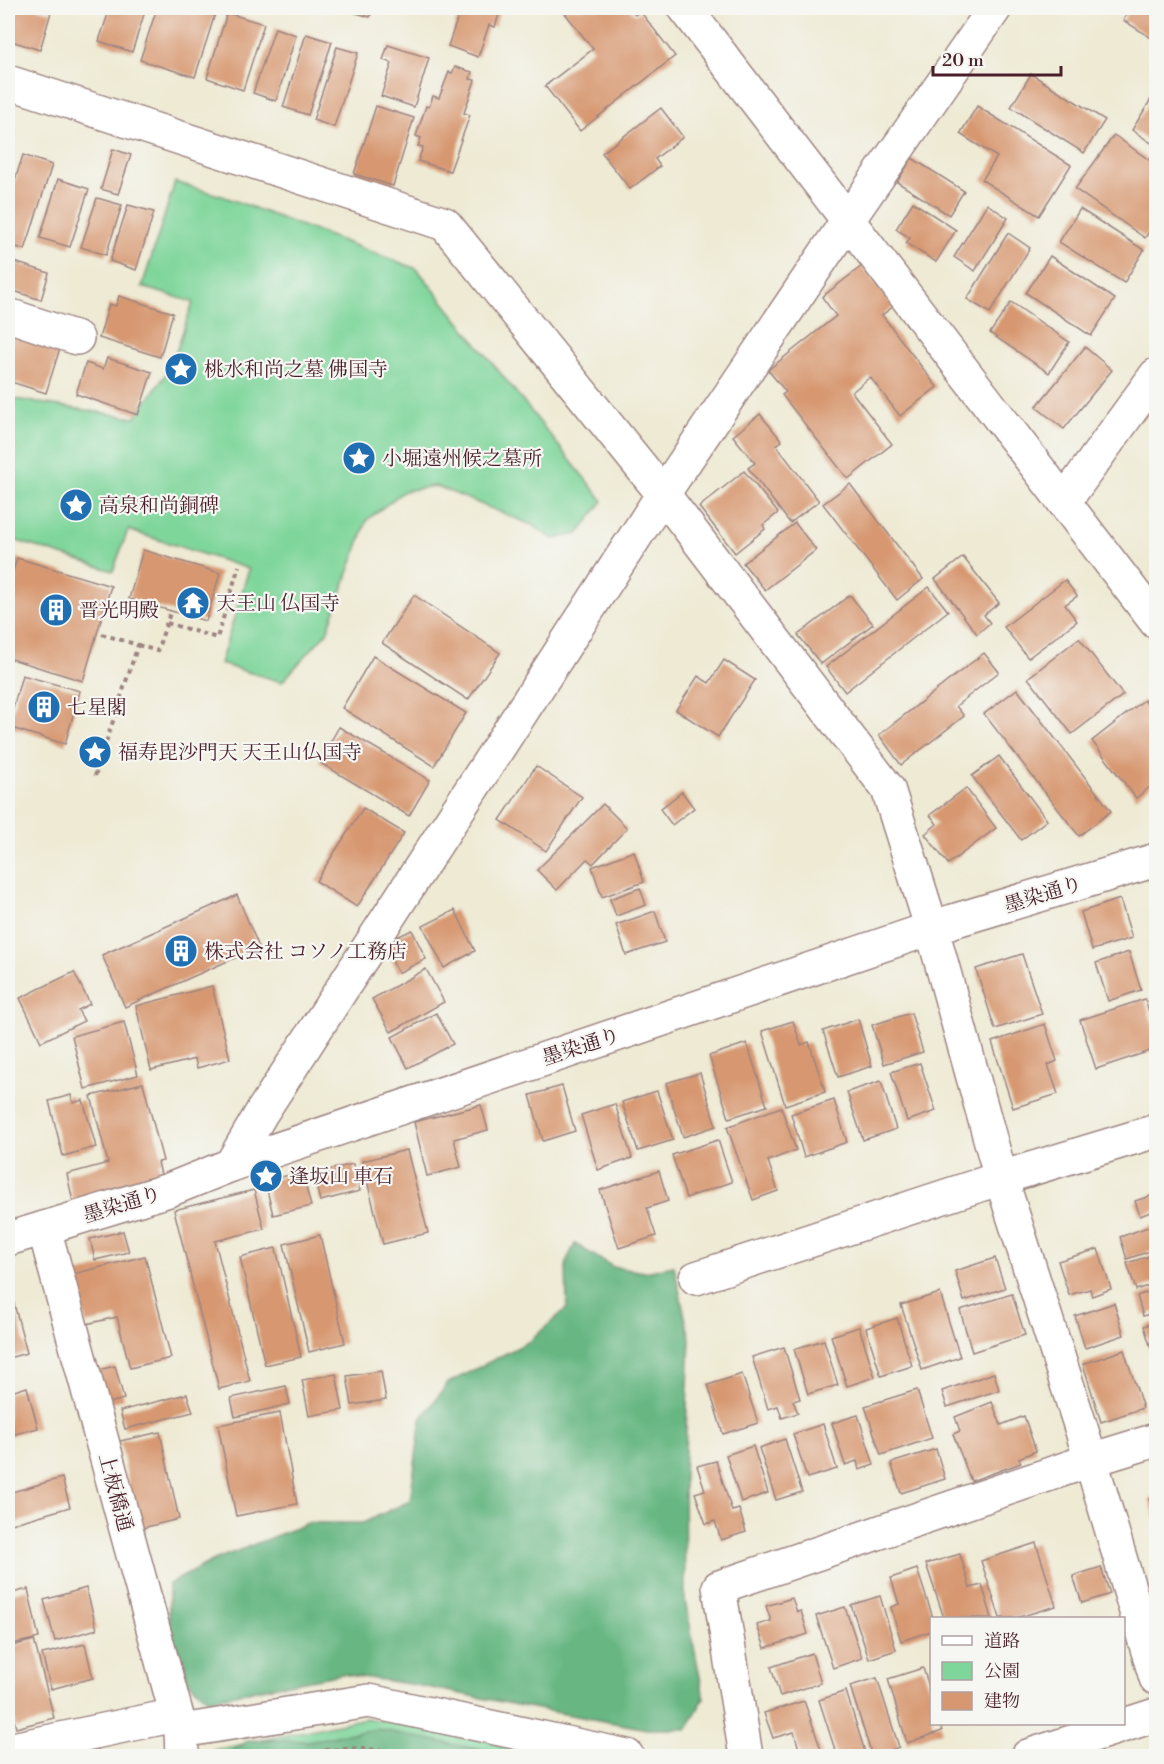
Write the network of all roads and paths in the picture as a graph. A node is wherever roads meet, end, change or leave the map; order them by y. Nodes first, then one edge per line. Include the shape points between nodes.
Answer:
1 (685, 8) edge
2 (995, 8) edge
3 (8, 82) edge
4 (848, 220) junction
5 (8, 315) edge
6 (77, 338) dead end
7 (1156, 375) edge
8 (663, 494) junction
9 (1065, 502) junction
10 (239, 566) dead end
11 (171, 610) dead end
12 (1156, 622) edge
13 (167, 623) junction
14 (98, 633) dead end
15 (138, 645) junction
16 (95, 776) dead end
17 (1156, 860) edge
18 (932, 928) junction
19 (1156, 1131) edge
20 (231, 1165) junction
21 (1001, 1178) junction
22 (44, 1228) junction
23 (8, 1239) edge
24 (696, 1278) dead end
25 (1156, 1440) edge
26 (1091, 1460) junction
27 (1156, 1678) edge
28 (1156, 1715) edge
29 (1125, 1725) edge
30 (1125, 1725) edge
31 (180, 1734) edge
32 (8, 1750) edge
33 (316, 1751) dead end
34 (432, 1756) edge
35 (627, 1756) edge
36 (746, 1756) edge
37 (1028, 1756) edge

1 - 4 street
2 - 4 street
3 - 8 street via 445,224
4 - 8 street
4 - 9 street
5 - 6 street
7 - 9 street
8 - 18 street via 888,789
8 - 20 street
9 - 12 street
10 - 13 path via 217,638
11 - 13 path
13 - 15 path via 158,651
14 - 15 path
15 - 16 path
17 - 18 street, 墨染通り
18 - 20 street, 墨染通り
18 - 21 street
19 - 21 street
20 - 22 street, 墨染通り via 169,1190
21 - 24 street
21 - 26 street
22 - 23 street, 墨染通り
22 - 31 street, 上板橋通
25 - 26 street
26 - 27 street
26 - 36 street via 720,1587
28 - 30 street
29 - 37 street
31 - 32 street
31 - 35 street via 369,1701
33 - 34 path via 360,1748

